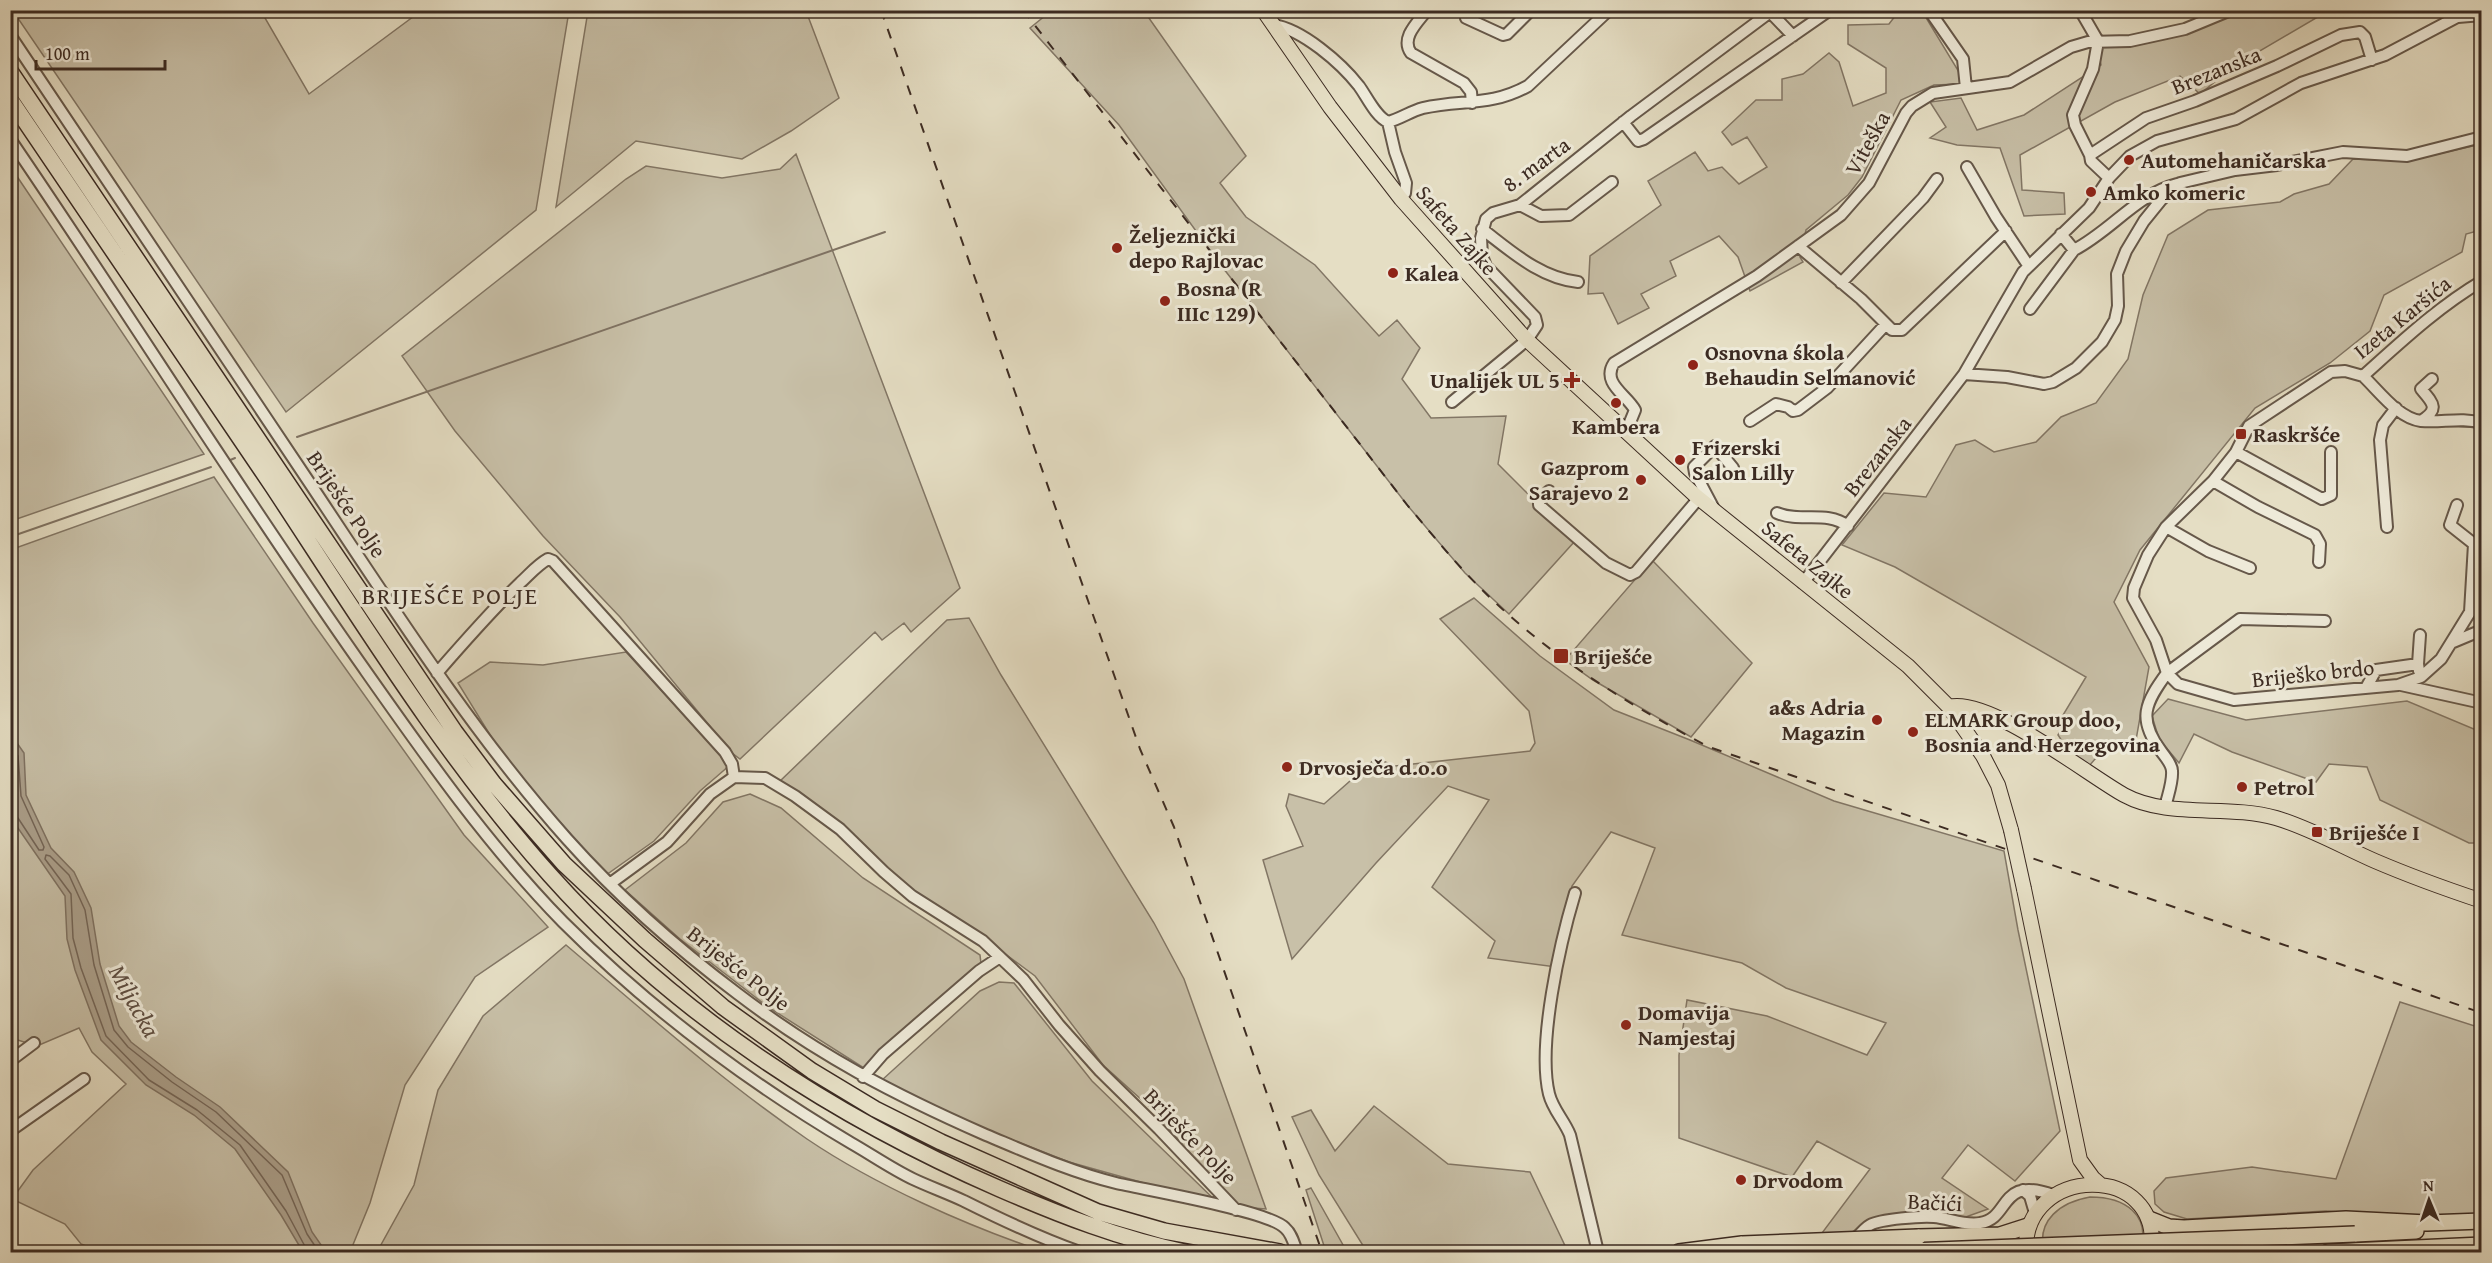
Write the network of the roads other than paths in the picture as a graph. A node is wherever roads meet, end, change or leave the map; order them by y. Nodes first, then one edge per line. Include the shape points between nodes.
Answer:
1 (1263, 10) edge
2 (1427, 10) edge
3 (1531, 10) edge
4 (1609, 10) edge
5 (1830, 10) edge
6 (1929, 10) edge
7 (2080, 10) edge
8 (2231, 10) edge
9 (1771, 11) edge
10 (2218, 13) edge
11 (2461, 14) edge
12 (2481, 15) edge
13 (1466, 18) dead end
14 (1273, 25) junction
15 (10, 34) edge
16 (1793, 36) junction
17 (2098, 41) junction
18 (2372, 60) junction
19 (10, 71) edge
20 (1966, 88) junction
21 (10, 99) edge
22 (1472, 103) junction
23 (1388, 122) junction
24 (1623, 122) junction
25 (2481, 137) edge
26 (10, 140) edge
27 (2090, 155) junction
28 (1967, 167) dead end
29 (2109, 178) junction
30 (1938, 179) dead end
31 (1612, 182) dead end
32 (2180, 183) junction
33 (1401, 199) junction
34 (1520, 205) junction
35 (1482, 229) junction
36 (2006, 231) junction
37 (2061, 234) junction
38 (1798, 246) junction
39 (2074, 250) junction
40 (2028, 265) junction
41 (1578, 282) dead end
42 (2481, 282) edge
43 (1841, 283) junction
44 (2030, 309) dead end
45 (1886, 324) junction
46 (1527, 340) junction
47 (1964, 374) junction
48 (2363, 376) junction
49 (2432, 379) dead end
50 (1452, 402) dead end
51 (2396, 408) junction
52 (1750, 421) dead end
53 (2421, 421) junction
54 (2481, 423) edge
55 (1626, 432) junction
56 (2236, 452) junction
57 (2331, 452) dead end
58 (1733, 468) dead end
59 (2213, 481) junction
60 (1549, 491) dead end
61 (1699, 498) junction
62 (2457, 505) dead end
63 (1714, 510) junction
64 (1777, 513) dead end
65 (1848, 526) junction
66 (2166, 526) junction
67 (2387, 527) dead end
68 (2478, 550) edge
69 (2319, 562) dead end
70 (2250, 568) dead end
71 (1803, 583) junction
72 (2325, 621) dead end
73 (2481, 630) edge
74 (2420, 635) dead end
75 (2451, 643) junction
76 (2418, 664) junction
77 (437, 673) junction
78 (2167, 674) junction
79 (2421, 677) junction
80 (2398, 684) junction
81 (2366, 688) junction
82 (2481, 703) edge
83 (1949, 707) junction
84 (734, 777) junction
85 (2165, 808) junction
86 (611, 884) junction
87 (1575, 893) dead end
88 (2481, 901) edge
89 (1000, 957) junction
90 (34, 1042) dead end
91 (10, 1061) edge
92 (863, 1077) junction
93 (84, 1079) dead end
94 (10, 1131) edge
95 (2080, 1160) junction
96 (2101, 1185) junction
97 (2068, 1189) junction
98 (2023, 1190) junction
99 (2053, 1195) junction
100 (1236, 1210) junction
101 (2149, 1219) junction
102 (2032, 1220) junction
103 (2481, 1221) edge
104 (2481, 1228) edge
105 (2481, 1245) edge
106 (2356, 1251) edge
107 (2481, 1251) edge
108 (1080, 1252) edge
109 (1185, 1252) edge
110 (1277, 1252) edge
111 (1297, 1252) edge
112 (1598, 1252) edge
113 (1680, 1252) edge
114 (1846, 1252) edge
115 (1884, 1252) edge
116 (2026, 1252) edge
117 (2151, 1252) edge
118 (2328, 1252) edge
119 (2455, 1252) edge

1 - 14 main road, Safeta Zajke
2 - 22 street via 1408,38 1408,49 1464,83 1471,92
3 - 13 street via 1503,35
4 - 22 street via 1528,86 1497,100
5 - 16 street
6 - 20 street via 1963,59
7 - 17 street
8 - 10 street, Viteška
9 - 16 street
9 - 24 street, 8. marta
10 - 17 street, Viteška via 2185,29 2130,41
11 - 12 street
11 - 18 street, Brezanska
14 - 23 street via 1296,31 1326,55 1358,84
14 - 33 main road, Safeta Zajke
15 - 77 street, Briješće Polje
16 - 24 street via 1641,141
17 - 20 street, Viteška via 2071,47 2010,82
17 - 27 street via 2092,69 2073,115
18 - 27 street, Brezanska via 2366,37 2360,32 2341,35 2195,101 2145,118
18 - 29 street, Brezanska via 2301,82 2236,119 2157,141 2130,156
19 - 110 highway via 455,732 525,820 600,898 723,1007 812,1071 875,1109 1098,1212 1164,1231
20 - 38 street, Viteška via 1933,93 1912,106 1869,183 1841,215
21 - 109 highway via 402,681 493,807 586,913 692,1008 795,1080 890,1137 1081,1223
22 - 23 street via 1422,108
23 - 33 street via 1406,183
24 - 34 street, 8. marta
25 - 32 street via 2407,156 2343,152
26 - 108 street via 81,242 220,459 397,716 481,831 565,924 687,1031 796,1109 911,1178 1040,1238
27 - 29 street
28 - 36 street
29 - 37 street, Brezanska via 2088,208
30 - 43 street
31 - 34 street via 1569,215 1541,216
32 - 39 street via 2151,194 2093,240
32 - 47 street via 2144,221 2126,251 2118,274 2115,320 2102,342 2076,368 2044,384
33 - 46 main road, Safeta Zajke
34 - 35 street, 8. marta via 1493,213
35 - 41 street via 1549,275
35 - 46 street via 1486,266 1536,319 1536,328
36 - 40 street
36 - 45 street via 1902,330 1892,330
37 - 39 street
37 - 40 street, Brezanska
38 - 43 street
38 - 55 street, Viteška via 1757,276 1614,363 1610,373 1613,385 1635,410
39 - 44 street
40 - 47 street, Brezanska
42 - 48 street, Izeta Karšića via 2422,324
43 - 45 street
45 - 52 street via 1827,388 1798,410 1776,404
46 - 50 street
46 - 55 main road, Safeta Zajke
47 - 65 street, Brezanska
48 - 51 street
48 - 56 street, Izeta Karšića via 2331,372 2249,426
49 - 53 street via 2421,389 2433,403 2433,409
51 - 53 street
51 - 67 street via 2383,425 2380,440
53 - 54 street
55 - 61 main road, Safeta Zajke
56 - 57 street via 2322,499 2331,495
56 - 59 street, Izeta Karšića
58 - 63 street via 1715,446 1694,467
59 - 66 street, Izeta Karšića
59 - 69 street via 2315,535 2320,544
60 - 61 street via 1539,504 1606,563 1630,575
61 - 63 main road, Safeta Zajke
62 - 68 street, Briješko brdo via 2450,525
63 - 71 main road, Safeta Zajke
64 - 65 street via 1798,519 1832,517
65 - 71 street, Brezanska
66 - 70 street via 2208,551
66 - 78 street, Izeta Karšića via 2148,555 2133,594 2156,640
68 - 75 street, Briješko brdo via 2470,612
71 - 83 main road, Safeta Zajke via 1908,666
72 - 78 street via 2240,619
73 - 75 street, Briješko brdo
74 - 76 street
75 - 79 street, Briješko brdo via 2441,659
76 - 79 street
76 - 81 street via 2376,670
77 - 84 street via 515,587 548,559 725,752
77 - 86 street, Briješće Polje via 530,796
78 - 81 street, Briješko brdo via 2178,684 2234,700
78 - 85 street via 2152,694 2146,713 2146,726 2172,772
79 - 80 street, Briješko brdo
80 - 81 street, Briješko brdo
80 - 82 street
83 - 85 main road via 1960,704 1981,711 2046,745 2125,796
83 - 95 main road, Safeta Zajke, bridge via 1993,776 2011,830
84 - 86 street via 711,794 667,842
84 - 89 street, Briješće Polje via 765,778 795,796 840,829 912,896 982,940
85 - 88 main road via 2245,811 2277,818
86 - 92 street, Briješće Polje via 695,962 798,1038
87 - 112 street via 1550,1012 1549,1091 1570,1135
89 - 92 street via 883,1054
89 - 100 street, Briješće Polje via 1100,1071
90 - 91 street
92 - 100 street, Briješće Polje via 925,1109 1052,1163 1115,1183
93 - 94 street
95 - 96 main road
95 - 97 main road
96 - 97 main road
96 - 101 main road via 2128,1194
97 - 99 main road
98 - 99 street
98 - 102 street via 2030,1196
98 - 114 street, Bačići via 2009,1197 1990,1220 1979,1223 1933,1217 1900,1218 1870,1225
99 - 102 main road
100 - 111 street via 1284,1227
101 - 103 highway via 2184,1228 2346,1219
101 - 117 main road
102 - 113 highway, bridge via 2000,1235 1742,1244
102 - 116 main road
104 - 115 highway, bridge
105 - 106 highway
106 - 118 highway
107 - 119 highway

